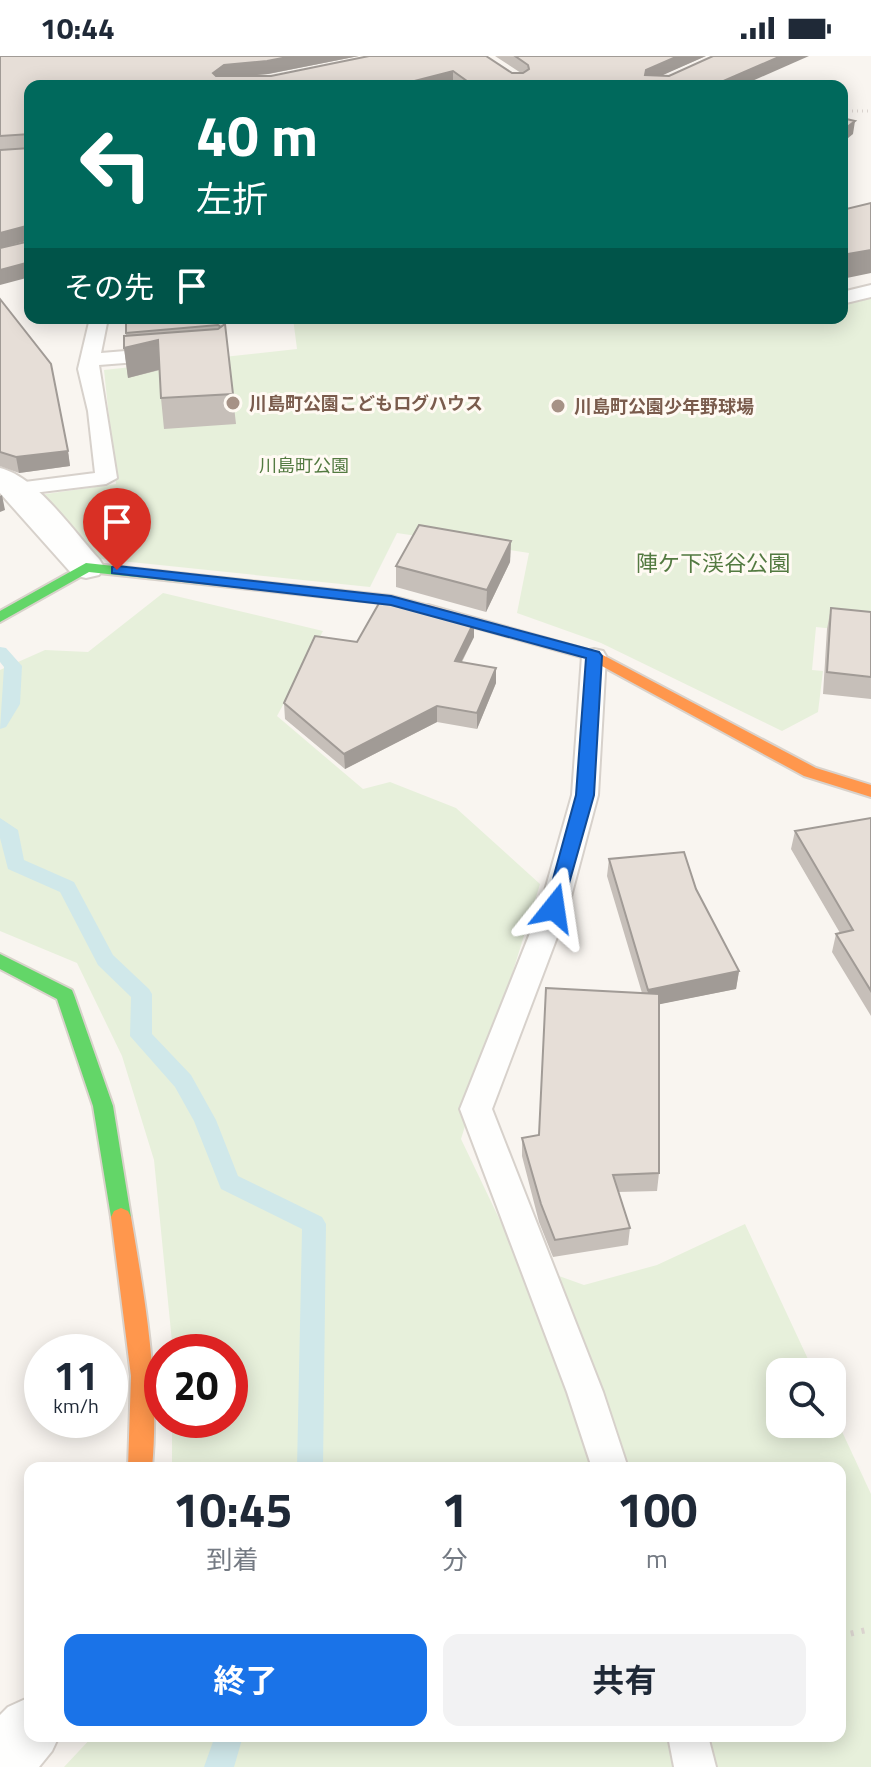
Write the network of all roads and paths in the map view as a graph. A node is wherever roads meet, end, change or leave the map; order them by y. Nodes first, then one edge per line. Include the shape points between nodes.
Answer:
1 (848, 111) edge
2 (871, 111) edge
3 (871, 291) edge
4 (848, 297) edge
5 (98, 324) edge
6 (177, 353) edge
7 (90, 360) junction
8 (8, 484) edge
9 (86, 567) junction
10 (0, 617) edge
11 (594, 656) junction
12 (871, 791) edge
13 (0, 961) edge
14 (141, 1462) edge
15 (608, 1462) edge
16 (871, 1629) edge
17 (846, 1635) edge
18 (24, 1736) edge
19 (689, 1742) edge
20 (0, 1762) edge
21 (695, 1767) edge

1 - 2 path
3 - 4 lane
5 - 7 lane
6 - 7 lane
7 - 8 lane via 106,478
8 - 9 street
9 - 10 street
9 - 11 street via 391,600
11 - 12 street via 810,772
11 - 15 lane via 585,795 554,908 476,1109
13 - 14 street via 65,995 103,1106 131,1280 145,1433
16 - 17 path
18 - 20 street
19 - 21 lane

